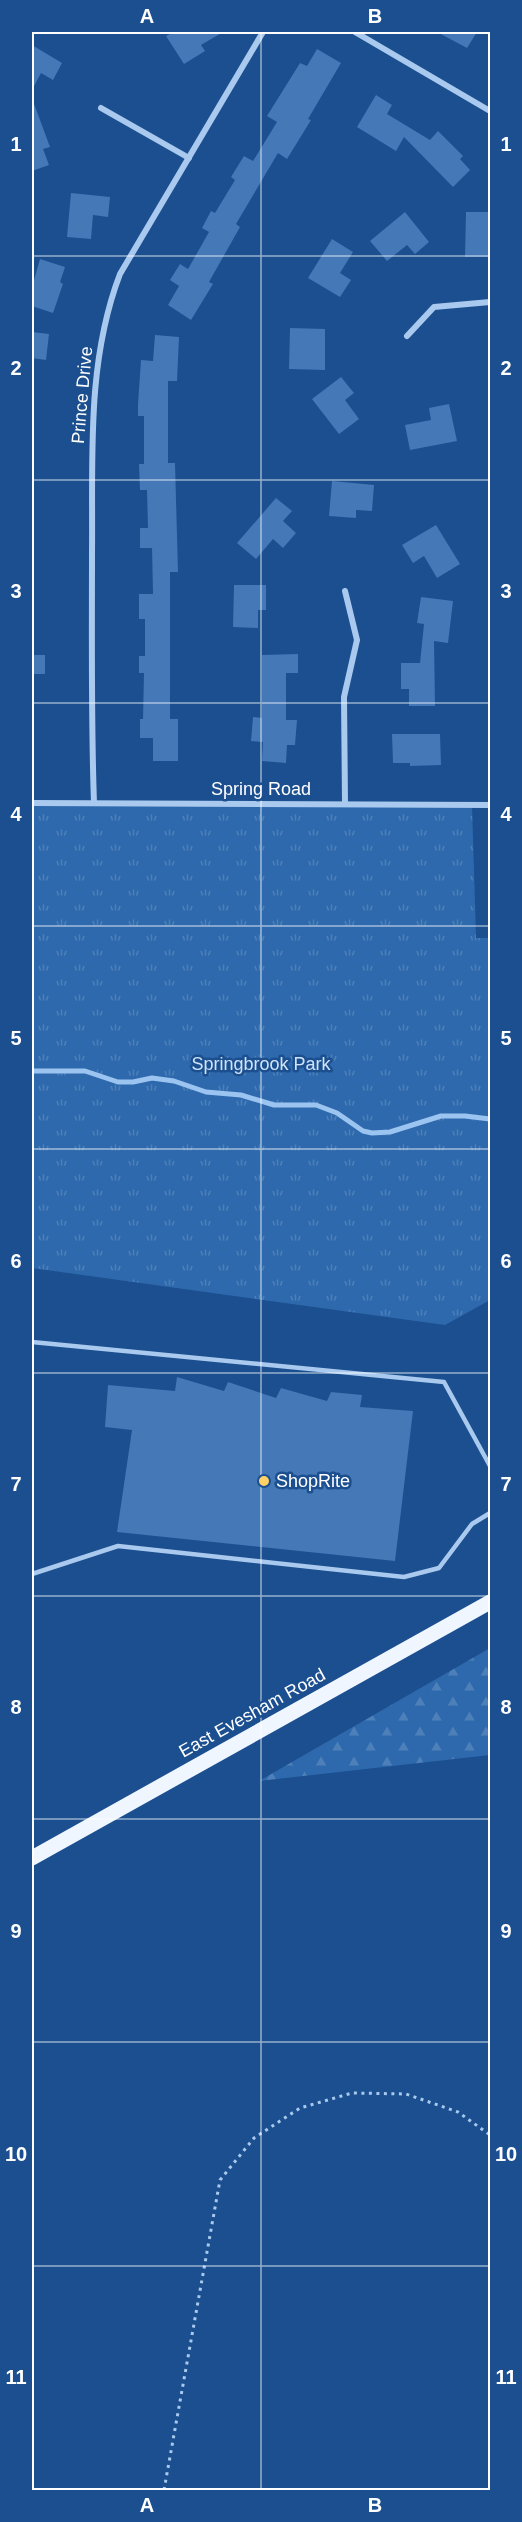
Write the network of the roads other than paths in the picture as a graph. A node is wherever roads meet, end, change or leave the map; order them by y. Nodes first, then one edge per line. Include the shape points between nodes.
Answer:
1 (263, 32) edge
2 (356, 32) edge
3 (101, 108) dead end
4 (490, 111) edge
5 (189, 159) junction
6 (490, 303) edge
7 (407, 336) dead end
8 (345, 591) dead end
9 (32, 803) edge
10 (94, 803) junction
11 (345, 804) junction
12 (490, 805) edge
13 (32, 1342) edge
14 (490, 1466) edge
15 (490, 1513) edge
16 (32, 1574) edge
17 (490, 1602) edge
18 (32, 1858) edge

1 - 5 street, Prince Drive
2 - 4 street
3 - 5 street
5 - 10 street, Prince Drive via 120,274 108,304 97,363 93,418
6 - 7 street via 434,307
8 - 11 street via 357,640 344,697
9 - 10 street, Spring Road
10 - 11 street, Spring Road
11 - 12 street, Spring Road
13 - 14 lane via 444,1382
15 - 16 lane via 472,1524 439,1568 404,1577 118,1546
17 - 18 main road, East Evesham Road

